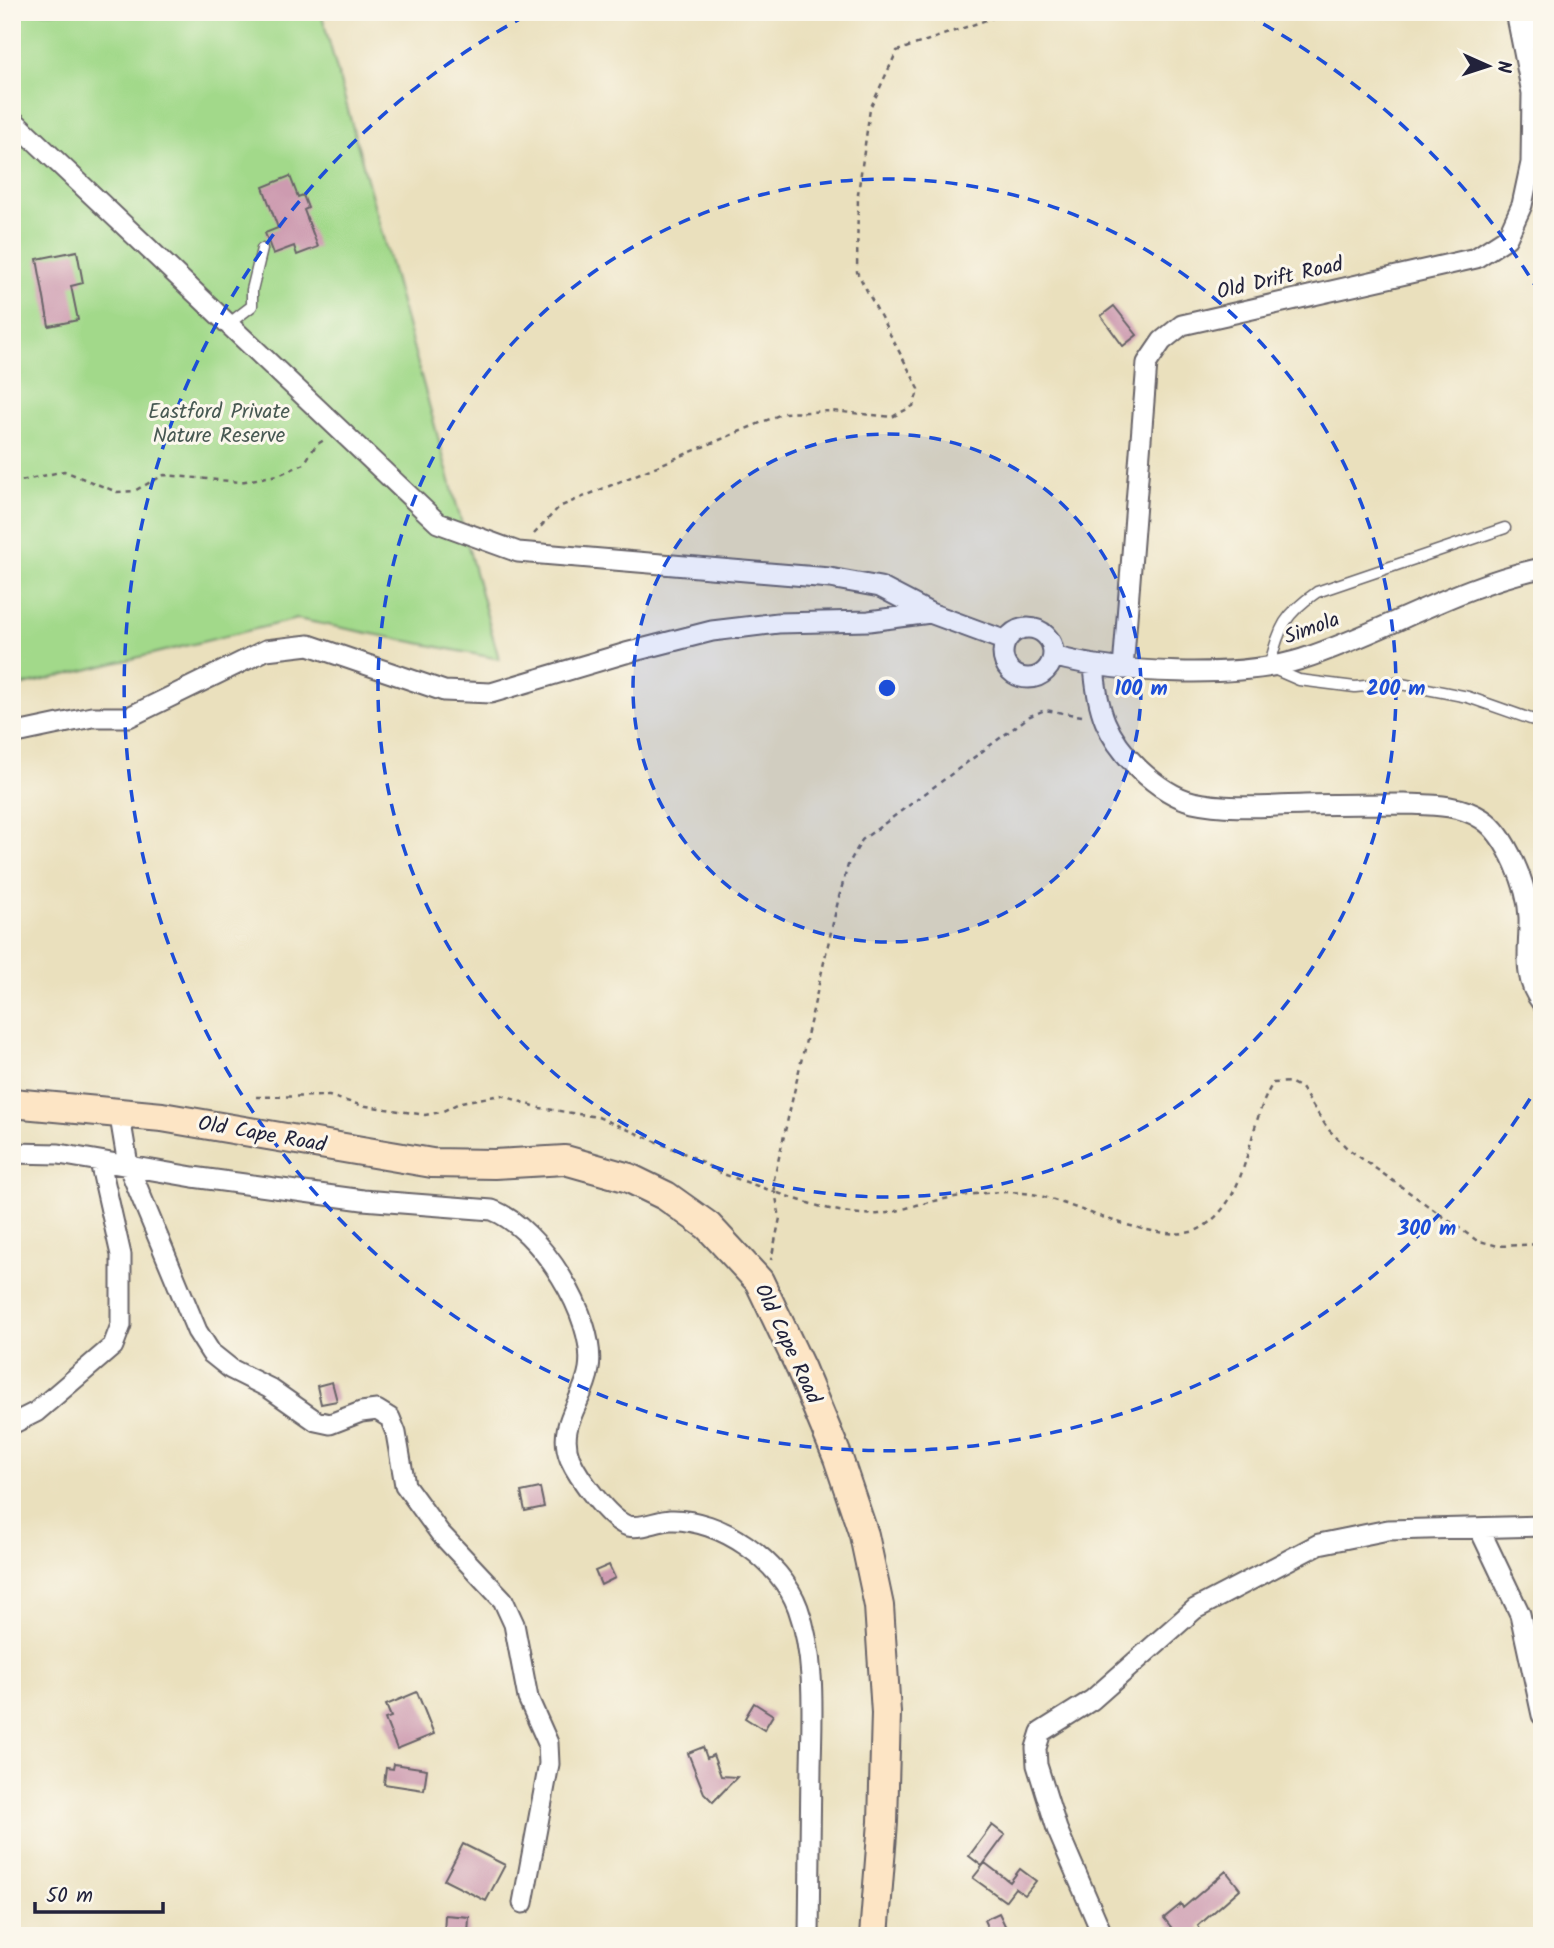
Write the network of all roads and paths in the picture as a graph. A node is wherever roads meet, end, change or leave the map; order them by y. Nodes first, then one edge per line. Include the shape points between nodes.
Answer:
1 (1030, 12) edge
2 (1517, 12) edge
3 (1542, 44) edge
4 (12, 119) edge
5 (262, 249) dead end
6 (227, 326) junction
7 (340, 432) junction
8 (12, 479) edge
9 (1506, 528) dead end
10 (518, 552) junction
11 (1542, 568) edge
12 (930, 612) junction
13 (1006, 641) junction
14 (1053, 656) junction
15 (1090, 665) junction
16 (1269, 667) junction
17 (1123, 668) junction
18 (1102, 720) junction
19 (1542, 723) edge
20 (12, 734) edge
21 (1542, 1003) edge
22 (256, 1097) dead end
23 (12, 1103) edge
24 (119, 1111) junction
25 (12, 1153) edge
26 (100, 1163) junction
27 (128, 1165) junction
28 (775, 1192) junction
29 (1542, 1244) edge
30 (759, 1281) junction
31 (12, 1424) edge
32 (1542, 1526) edge
33 (1479, 1528) junction
34 (1542, 1715) edge
35 (523, 1903) dead end
36 (809, 1936) edge
37 (874, 1936) edge
38 (1103, 1936) edge

1 - 10 path via 995,17 897,51 870,109 858,194 857,272 919,389 914,406 892,417 832,411 784,413 559,507
2 - 3 street
2 - 17 street, Old Drift Road via 1532,93 1531,163 1522,205 1507,238 1476,258 1182,325 1162,341 1147,363
4 - 6 street via 139,236
5 - 6 lane via 251,290 252,306
6 - 7 street
7 - 8 path via 316,445 304,464 278,475 240,482 164,475 134,491 117,492 64,471
7 - 10 street via 438,523
9 - 16 lane via 1317,592 1292,609 1279,632
10 - 12 street via 830,578 880,587
11 - 16 street, Simola via 1489,582 1302,659
12 - 13 street
12 - 20 street via 869,621 778,623 712,631 491,693 444,691 309,645 266,650 129,717 92,717
13 - 14 street via 1021,629 1040,631
13 - 14 street via 1004,660 1015,675 1043,673
14 - 15 street, Simola
15 - 17 street, Simola
15 - 18 street
16 - 17 street, Simola via 1236,671
16 - 19 lane via 1299,680 1355,687 1396,683 1468,697
18 - 21 street via 1125,755 1157,786 1190,802 1228,807 1412,804 1462,808 1485,820 1506,848 1523,883 1529,915 1528,979
18 - 28 path via 1045,710 1030,716 862,840 848,865 839,897 774,1179
22 - 28 path via 329,1096 425,1115 501,1095 540,1108 598,1117 720,1173
23 - 24 street, Old Cape Road
24 - 27 street
24 - 30 street, Old Cape Road via 401,1159 494,1164 565,1160 593,1166 666,1196 708,1226
25 - 26 street via 59,1154
26 - 27 street
26 - 31 street via 121,1255 121,1325 113,1346 36,1412
27 - 35 street via 197,1331 211,1353 316,1421 330,1424 377,1410 390,1418 405,1485 440,1532 503,1600 514,1624 528,1698 548,1743
27 - 36 street via 363,1200 492,1210 524,1230 567,1286 583,1320 589,1369 569,1416 566,1445 571,1461 603,1507 630,1526 670,1520 722,1531 764,1560 783,1580 798,1608 812,1690
28 - 29 path via 876,1215 970,1195 1037,1195 1139,1228 1177,1233 1198,1230 1217,1216 1232,1194 1268,1091 1273,1083 1290,1082 1301,1087 1328,1129 1347,1148 1476,1240 1498,1246
28 - 30 path via 780,1218 774,1255
30 - 37 street, Old Cape Road via 838,1458 864,1535 879,1606 886,1713
32 - 33 street
33 - 34 street via 1520,1614
33 - 38 street via 1388,1530 1319,1544 1195,1609 1092,1700 1041,1732 1037,1765 1057,1829

